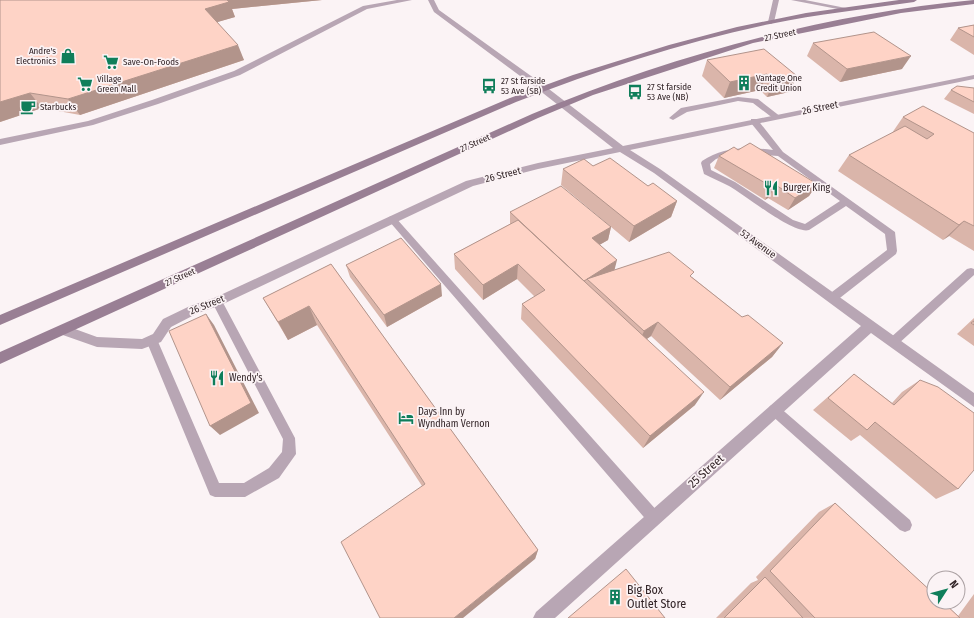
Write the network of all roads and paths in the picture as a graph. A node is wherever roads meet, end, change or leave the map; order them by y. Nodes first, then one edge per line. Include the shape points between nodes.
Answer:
1 (409, 0) edge
2 (431, 0) edge
3 (776, 0) edge
4 (794, 0) edge
5 (914, 0) edge
6 (974, 2) edge
7 (848, 9) junction
8 (771, 22) junction
9 (974, 77) edge
10 (964, 79) junction
11 (974, 84) edge
12 (542, 88) junction
13 (562, 104) junction
14 (777, 117) junction
15 (673, 118) dead end
16 (754, 121) junction
17 (0, 142) edge
18 (621, 149) junction
19 (780, 154) junction
20 (845, 202) junction
21 (392, 219) junction
22 (971, 272) dead end
23 (832, 298) junction
24 (217, 302) junction
25 (0, 320) edge
26 (870, 326) junction
27 (64, 330) junction
28 (152, 340) junction
29 (893, 342) junction
30 (0, 358) edge
31 (974, 401) edge
32 (774, 410) junction
33 (654, 518) junction
34 (905, 525) dead end
35 (542, 618) edge

1 - 17 lane via 365,7 237,73 160,100 90,123
2 - 12 lane via 436,11
3 - 8 lane
4 - 7 lane
5 - 7 main road, 27 Street
6 - 13 main road, 27 Street via 901,11 751,41
7 - 8 main road, 27 Street
8 - 12 main road, 27 Street via 607,65
9 - 10 street, 26 Street
10 - 11 street
10 - 14 street, 26 Street
12 - 13 street, 53 Avenue
12 - 25 main road, 27 Street
13 - 18 street, 53 Avenue
13 - 27 main road, 27 Street
14 - 15 lane via 755,102 738,98 684,110
14 - 16 street, 26 Street
16 - 18 street, 26 Street
16 - 19 lane
18 - 21 street, 26 Street via 470,183
18 - 23 street, 53 Avenue via 657,171
19 - 20 lane
19 - 20 lane via 738,150 715,155 705,163 707,172 732,184 790,222 806,228
20 - 23 lane via 890,232 892,252
21 - 24 street, 26 Street
21 - 33 lane
22 - 29 lane
23 - 26 street, 53 Avenue
24 - 28 street, 26 Street via 167,323
24 - 28 lane via 289,438 289,454 274,473 245,490 215,490
26 - 29 street, 53 Avenue
26 - 32 street, 25 Street
27 - 28 street via 97,342 142,344
27 - 30 main road, 27 Street
29 - 31 street, 53 Avenue
32 - 33 street, 25 Street
32 - 34 lane
33 - 35 street, 25 Street

